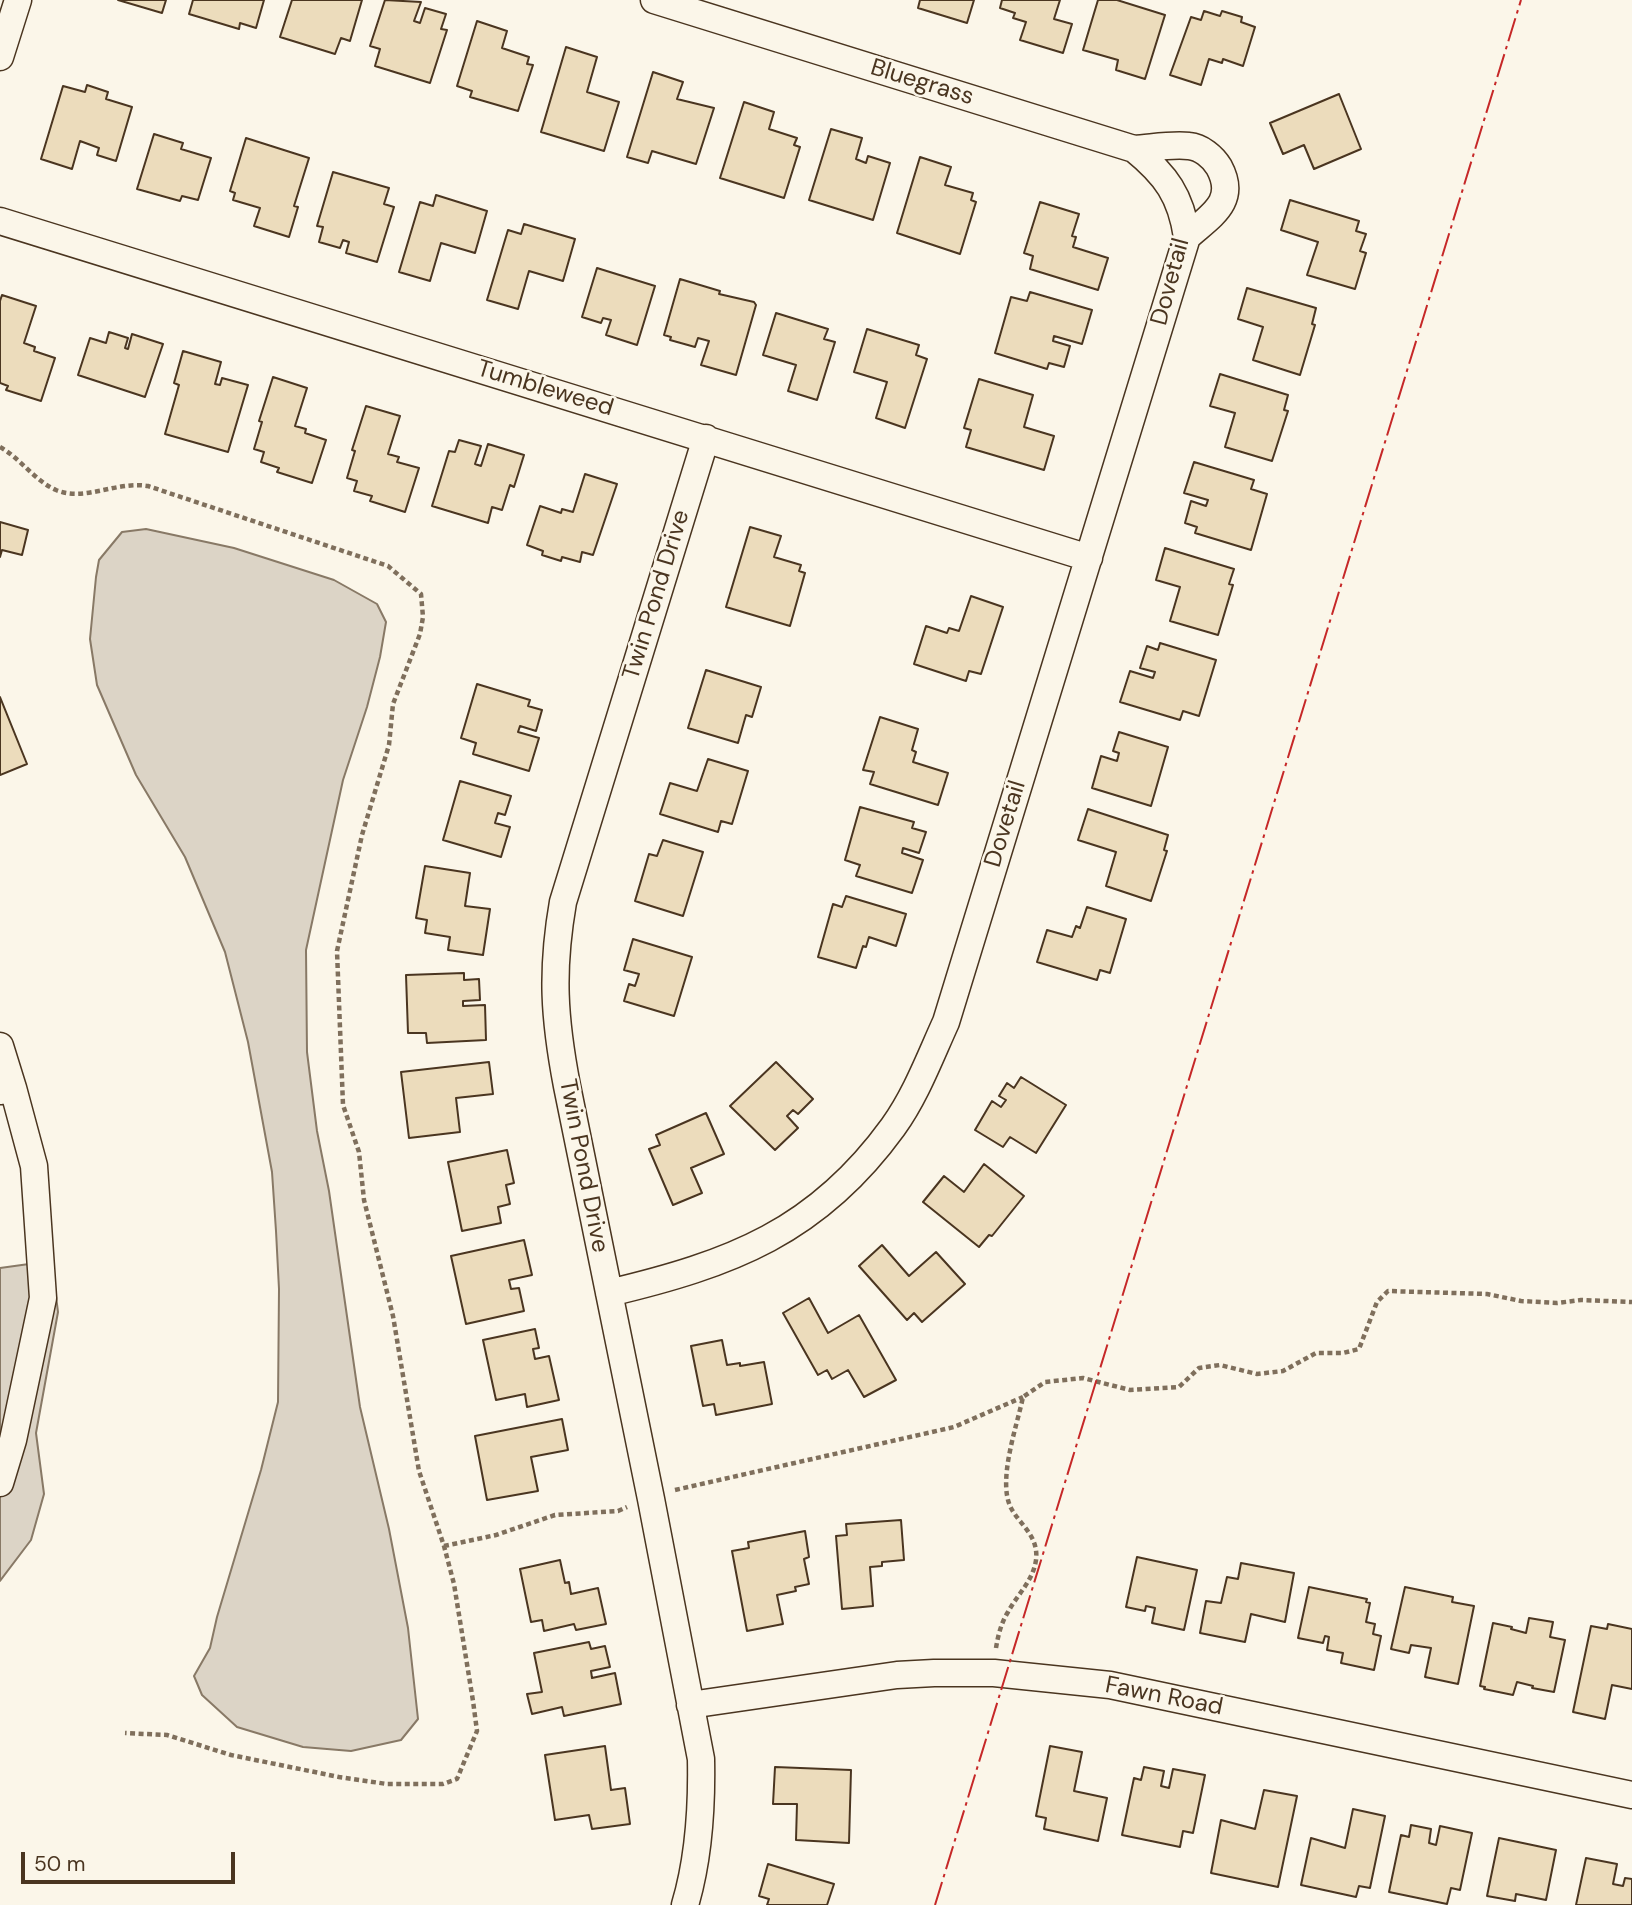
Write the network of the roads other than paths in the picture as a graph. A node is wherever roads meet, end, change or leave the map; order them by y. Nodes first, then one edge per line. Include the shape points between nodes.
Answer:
1 (18, 0) edge
2 (654, 0) edge
3 (0, 57) edge
4 (1134, 149) junction
5 (1174, 191) joint
6 (0, 221) edge
7 (1187, 237) junction
8 (706, 438) junction
9 (1089, 558) junction
10 (0, 1046) edge
11 (6, 1089) edge
12 (609, 1293) junction
13 (0, 1483) edge
14 (690, 1705) junction
15 (1632, 1795) edge
16 (685, 1905) edge

1 - 3 street
2 - 4 street, Bluegrass
4 - 5 street, Bluegrass
4 - 7 street via 1189,145 1216,162 1226,180 1225,197
5 - 7 street, Dovetail
6 - 8 street, Tumbleweed
7 - 9 street, Dovetail
8 - 9 street, Tumbleweed
8 - 12 street, Twin Pond Drive via 573,864 557,934 557,1033
9 - 12 street, Dovetail via 946,1021 894,1125 853,1178 788,1229 716,1264
10 - 11 street
11 - 13 street via 34,1166 43,1298
12 - 14 street, Twin Pond Drive
14 - 15 street, Fawn Road via 897,1675 994,1673 1110,1685
14 - 16 street, Twin Pond Drive via 702,1790 697,1852

